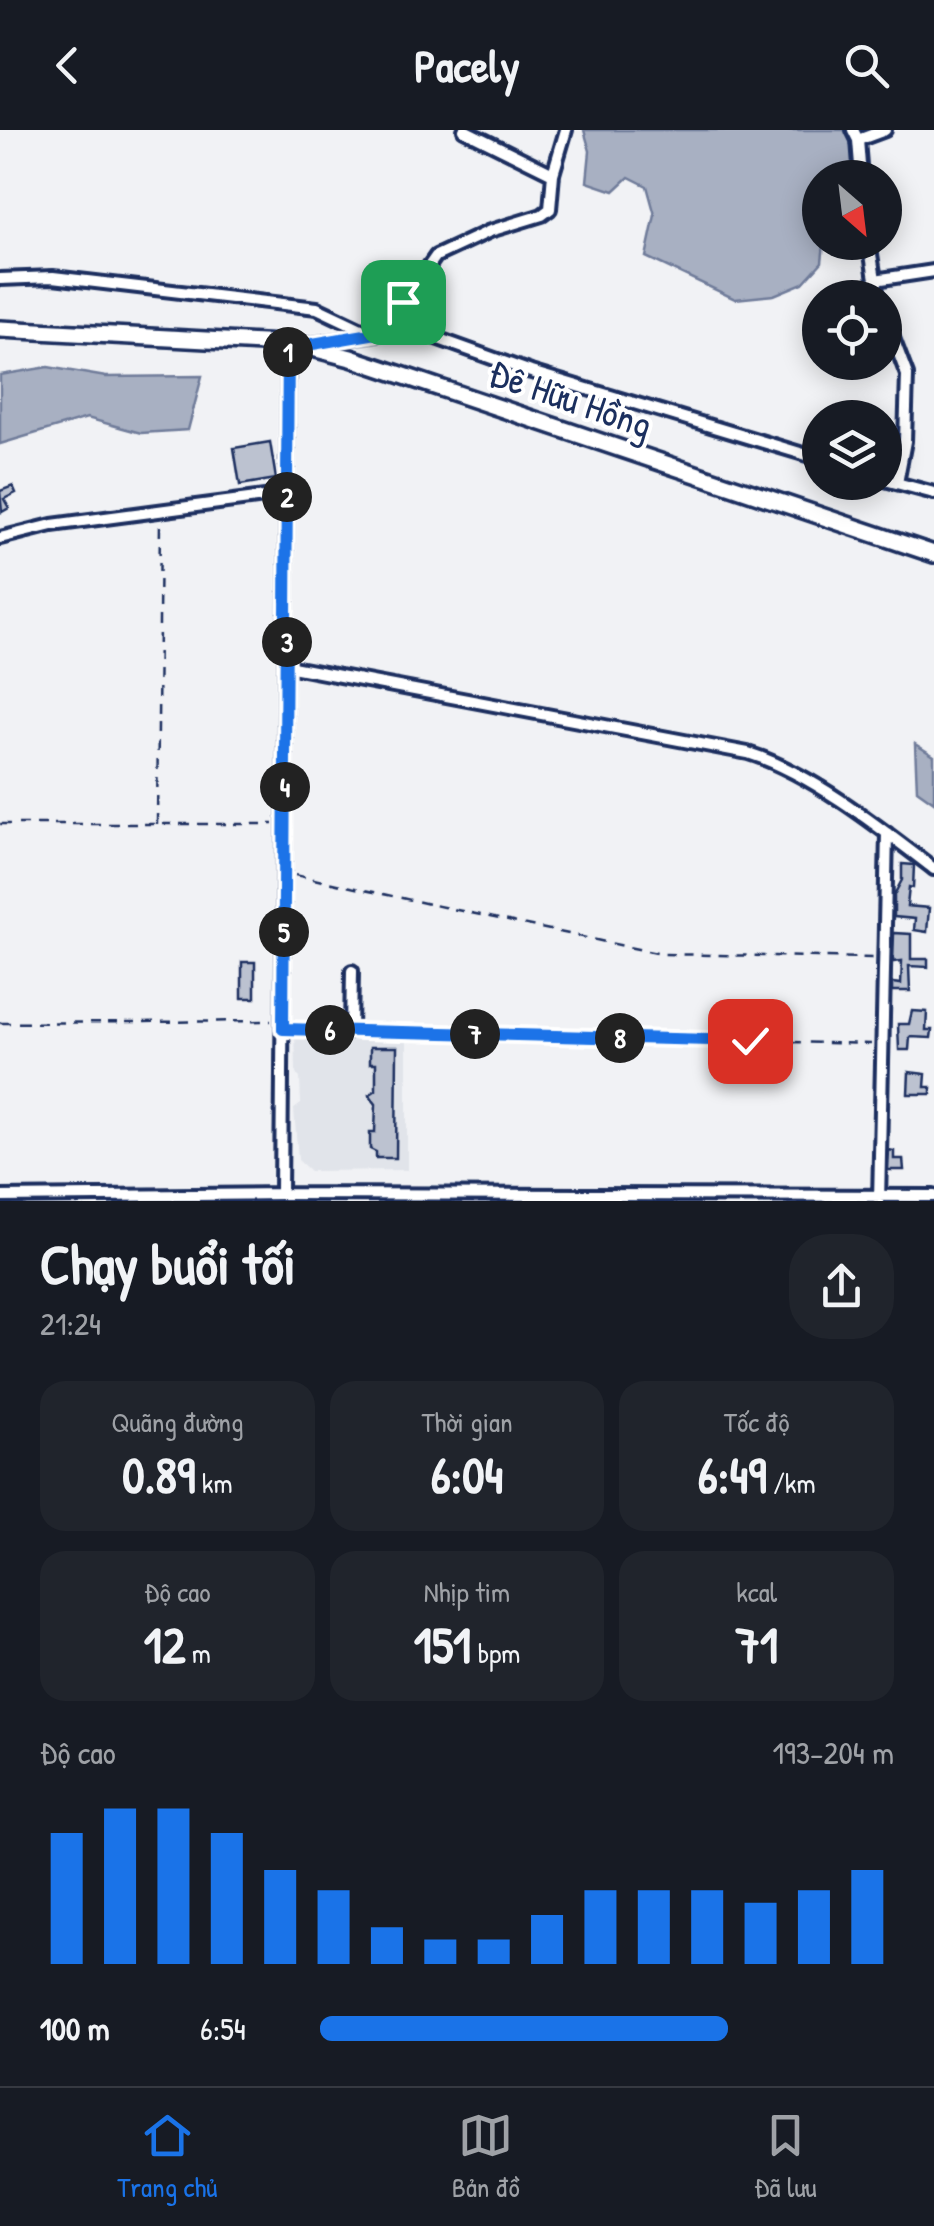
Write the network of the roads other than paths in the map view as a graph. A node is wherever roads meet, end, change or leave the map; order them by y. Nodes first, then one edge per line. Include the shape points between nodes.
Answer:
1 (464, 130) edge
2 (566, 130) edge
3 (884, 130) edge
4 (855, 135) edge
5 (858, 160) edge
6 (554, 174) junction
7 (872, 260) edge
8 (934, 271) edge
9 (0, 279) edge
10 (876, 280) joint
11 (0, 329) edge
12 (394, 330) junction
13 (373, 334) junction
14 (294, 345) junction
15 (902, 360) edge
16 (902, 450) edge
17 (802, 454) edge
18 (902, 484) edge
19 (934, 493) edge
20 (288, 494) junction
21 (0, 538) edge
22 (934, 554) edge
23 (287, 666) junction
24 (887, 833) junction
25 (934, 870) edge
26 (352, 971) dead end
27 (351, 1031) road end
28 (281, 1194) junction
29 (934, 1196) edge
30 (0, 1197) edge
31 (880, 1199) edge

1 - 6 street
2 - 6 street
3 - 4 street
4 - 5 street
6 - 12 street via 550,209 542,216 436,256 403,302
7 - 10 street
8 - 10 street
9 - 13 street via 52,278 317,308
11 - 14 main road, Đê Hữu Hồng
12 - 13 street
12 - 17 street via 425,334
13 - 14 street
14 - 20 street
14 - 22 main road, Đê Hữu Hồng via 351,358
15 - 16 street via 908,375
18 - 19 street
20 - 21 street
20 - 23 street
23 - 24 street via 748,753 777,762
23 - 28 street
24 - 25 street
24 - 31 street
26 - 27 street
28 - 30 street
28 - 31 street
29 - 31 street

